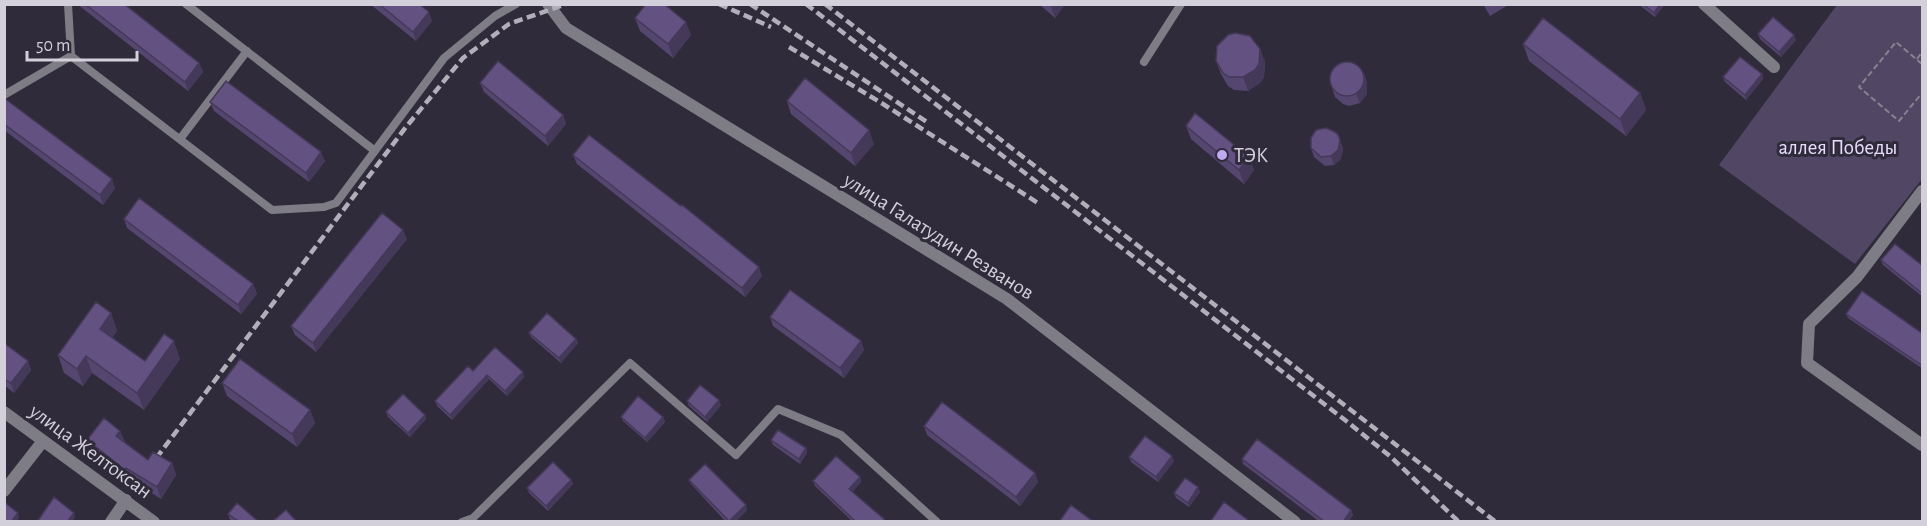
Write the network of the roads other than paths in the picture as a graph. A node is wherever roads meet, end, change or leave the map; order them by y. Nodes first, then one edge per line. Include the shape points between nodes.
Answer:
1 (68, 4) edge
2 (186, 4) edge
3 (516, 4) edge
4 (548, 4) edge
5 (1181, 4) edge
6 (1704, 4) edge
7 (247, 51) junction
8 (71, 56) junction
9 (1144, 62) dead end
10 (1774, 67) dead end
11 (4, 95) edge
12 (180, 138) junction
13 (375, 151) junction
14 (1923, 191) edge
15 (4, 412) edge
16 (43, 441) junction
17 (1923, 445) edge
18 (4, 491) edge
19 (126, 500) junction
20 (111, 522) edge
21 (154, 522) edge
22 (462, 522) edge
23 (937, 522) edge
24 (1295, 522) edge

1 - 8 lane
2 - 7 lane
3 - 13 lane via 444,58
4 - 24 street, улица Галатудин Резванов via 566,28 1007,299
5 - 9 lane
6 - 10 street
7 - 12 lane
7 - 13 lane
8 - 11 lane
8 - 12 lane
12 - 13 lane via 272,210 336,203
14 - 17 street via 1857,277 1809,324 1807,363
15 - 16 street, улица Желтоксан
16 - 18 street
16 - 19 street, улица Желтоксан
19 - 20 street
19 - 21 street, улица Желтоксан
22 - 23 lane via 473,518 630,363 736,455 778,409 841,435

